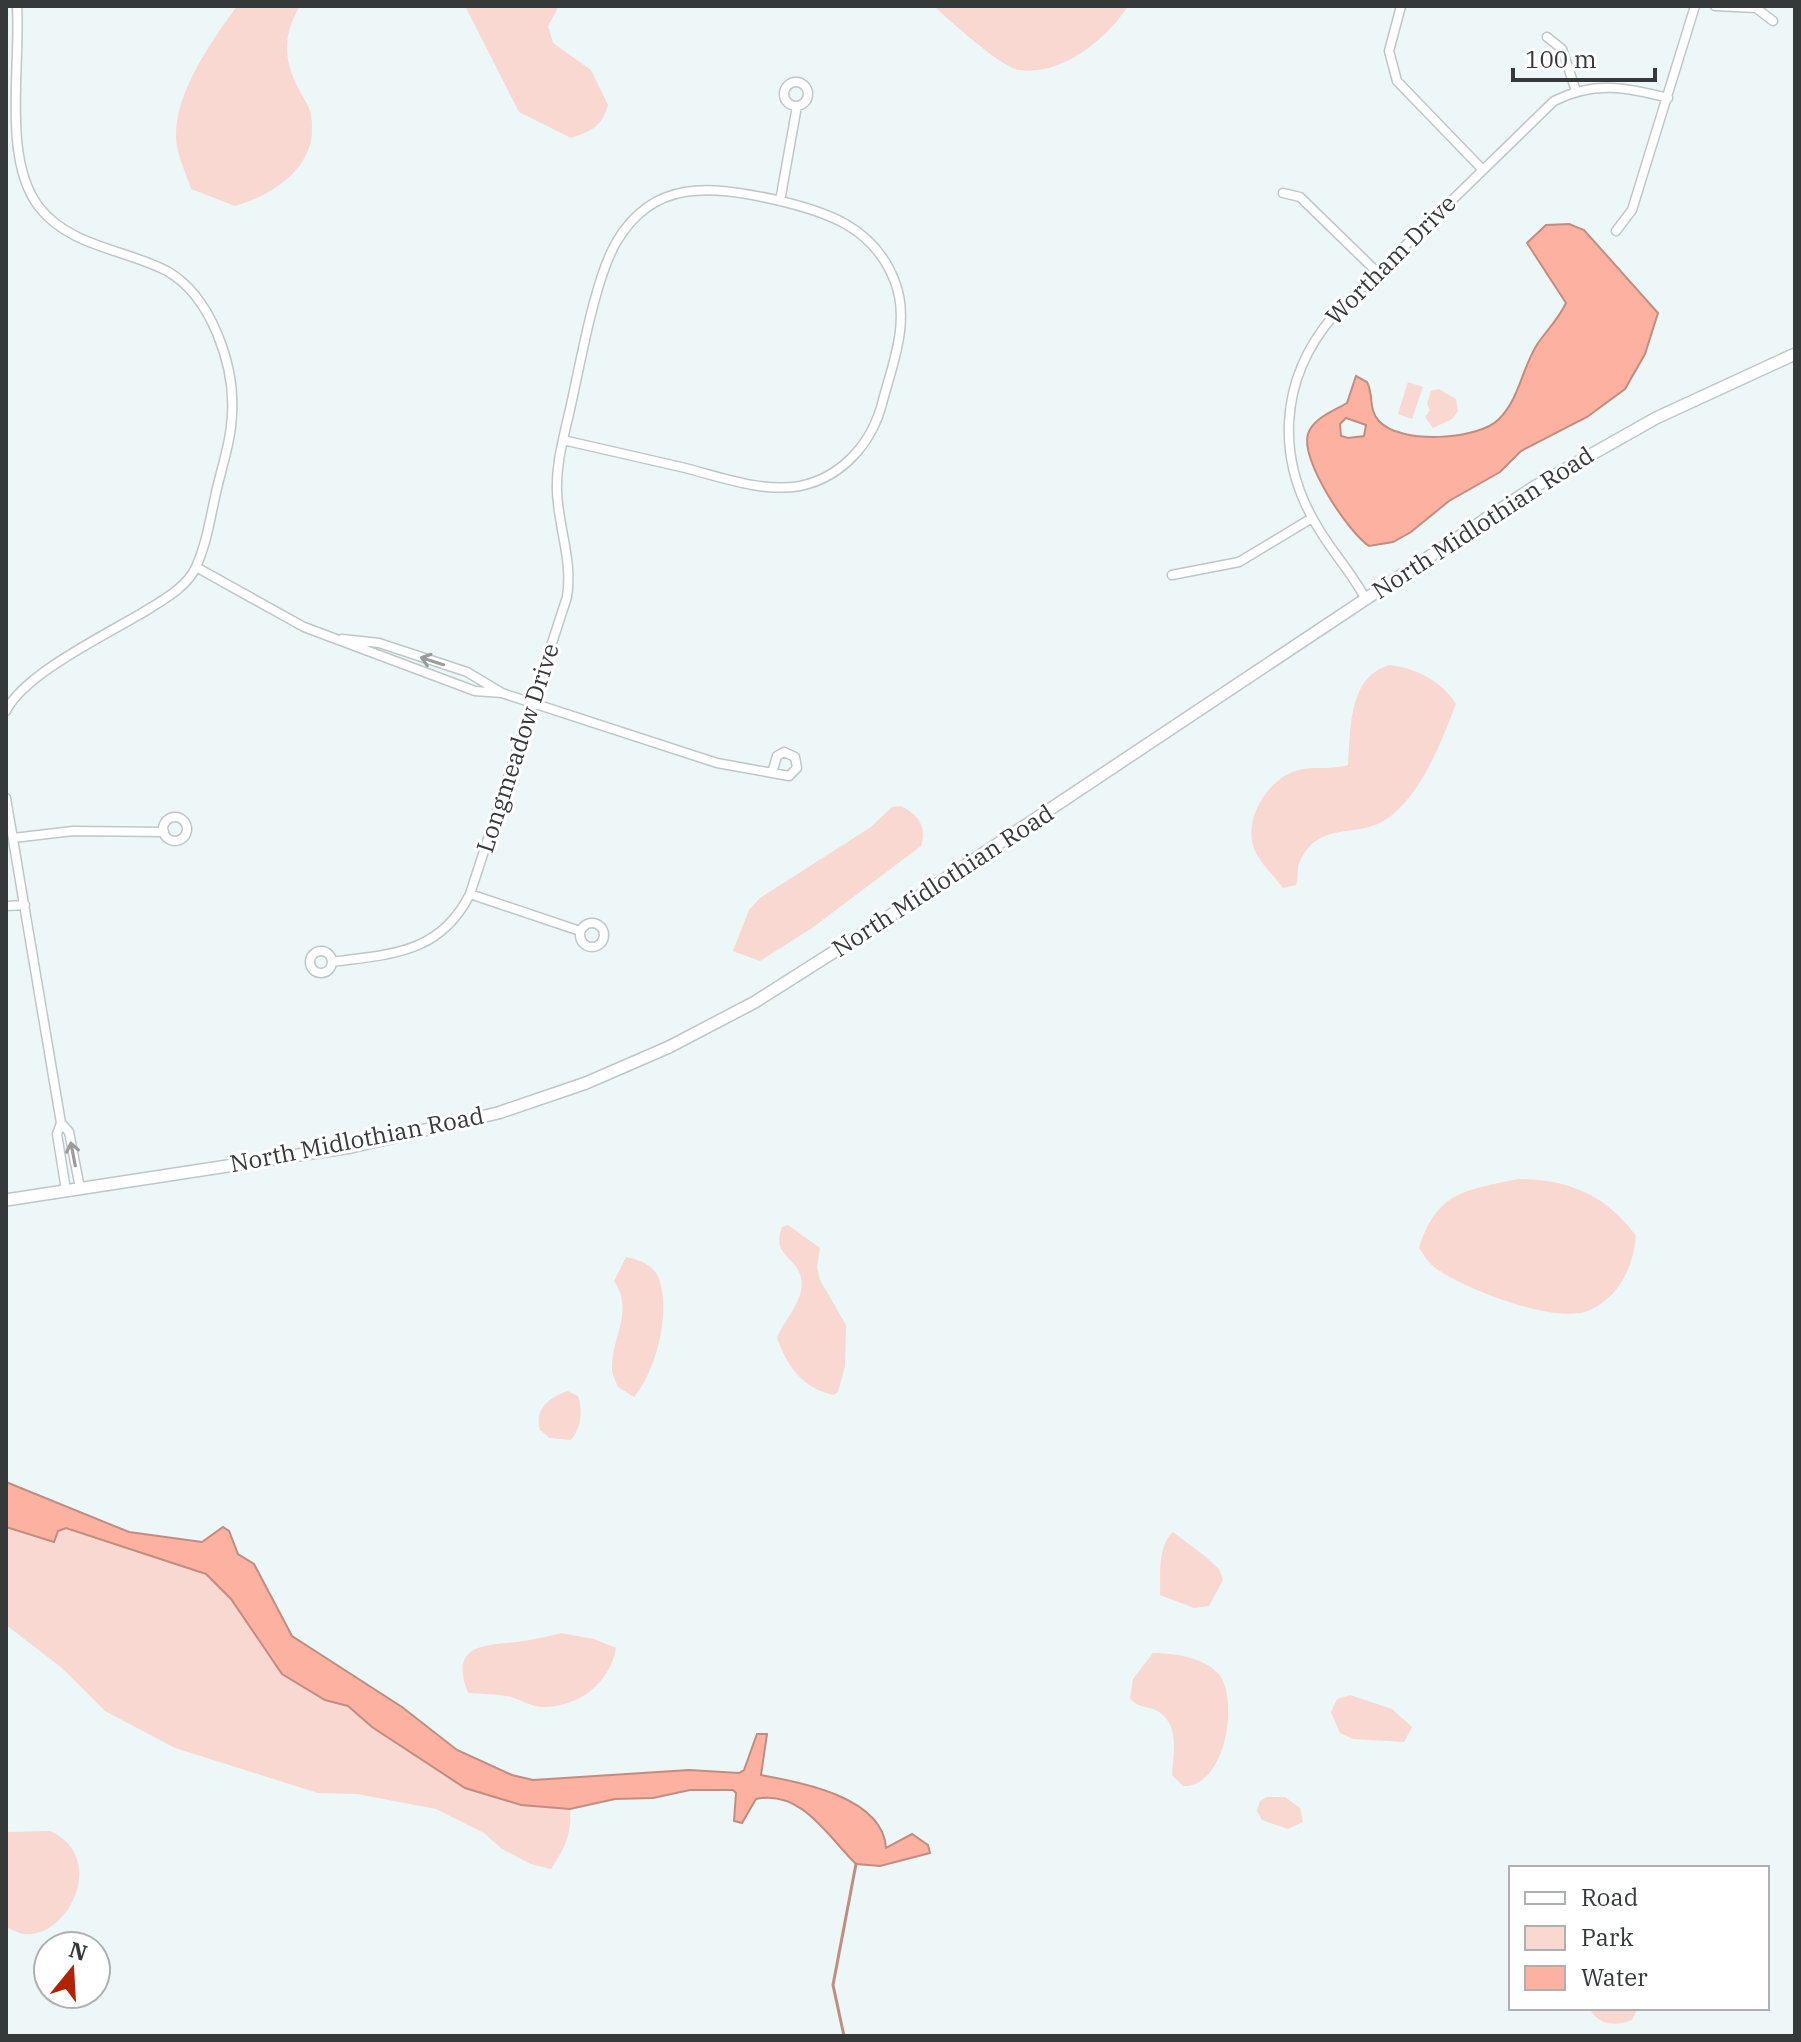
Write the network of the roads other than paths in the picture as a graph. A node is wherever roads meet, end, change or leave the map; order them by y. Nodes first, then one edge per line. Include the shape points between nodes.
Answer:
1 (17, 6) edge
2 (1401, 6) edge
3 (1695, 6) edge
4 (1715, 6) edge
5 (1773, 21) dead end
6 (1547, 37) dead end
7 (1576, 91) junction
8 (1668, 98) junction
9 (797, 106) dead end
10 (1482, 169) junction
11 (1283, 193) dead end
12 (780, 201) junction
13 (1616, 231) dead end
14 (1377, 272) junction
15 (1795, 354) edge
16 (563, 440) junction
17 (1312, 518) junction
18 (196, 567) junction
19 (1172, 575) dead end
20 (1365, 598) junction
21 (342, 639) junction
22 (502, 693) junction
23 (9, 698) edge
24 (533, 703) junction
25 (6, 711) edge
26 (772, 773) dead end
27 (6, 798) edge
28 (164, 832) dead end
29 (13, 838) junction
30 (470, 894) junction
31 (25, 905) junction
32 (6, 906) edge
33 (580, 931) dead end
34 (332, 962) dead end
35 (61, 1123) junction
36 (80, 1188) junction
37 (66, 1190) junction
38 (6, 1200) edge

1 - 18 street via 16,152 20,172 39,207 77,237 180,281 206,312 230,376 232,423
2 - 10 street via 1389,51 1397,81
3 - 8 street
4 - 5 street via 1756,8
6 - 7 street via 1562,49
7 - 8 street, Wortham Drive via 1614,85
7 - 10 street, Wortham Drive via 1543,109
8 - 13 street via 1632,210
9 - 12 street
10 - 14 street, Wortham Drive
11 - 14 street via 1300,197
12 - 16 street, Longmeadow Drive via 695,189 655,202 625,230 607,264
12 - 16 street, Longmeadow Drive via 850,224 880,252 896,285 901,314 897,349 880,415 858,451 818,481 775,487
14 - 17 street, Wortham Drive via 1322,329 1307,352 1291,397 1289,456
15 - 20 main road, North Midlothian Road via 1586,455
16 - 24 street, Longmeadow Drive via 556,492 569,584
17 - 19 street via 1239,562
17 - 20 street, Wortham Drive
18 - 21 street via 304,627
18 - 23 street via 168,597
20 - 36 main road, North Midlothian Road via 797,977 669,1047 498,1113 351,1147
21 - 22 street via 468,688
22 -> 21 street via 452,667 379,643
22 - 24 street
23 - 25 street
24 - 26 street via 717,763
24 - 30 street, Longmeadow Drive
27 - 29 street
28 - 29 street via 73,831
29 - 31 street
30 - 33 street
30 - 34 street, Longmeadow Drive via 453,921 431,941
31 - 32 street
31 - 35 street
36 -> 35 street via 69,1132
35 - 37 street via 57,1134
36 - 37 main road, North Midlothian Road
37 - 38 main road, North Midlothian Road

